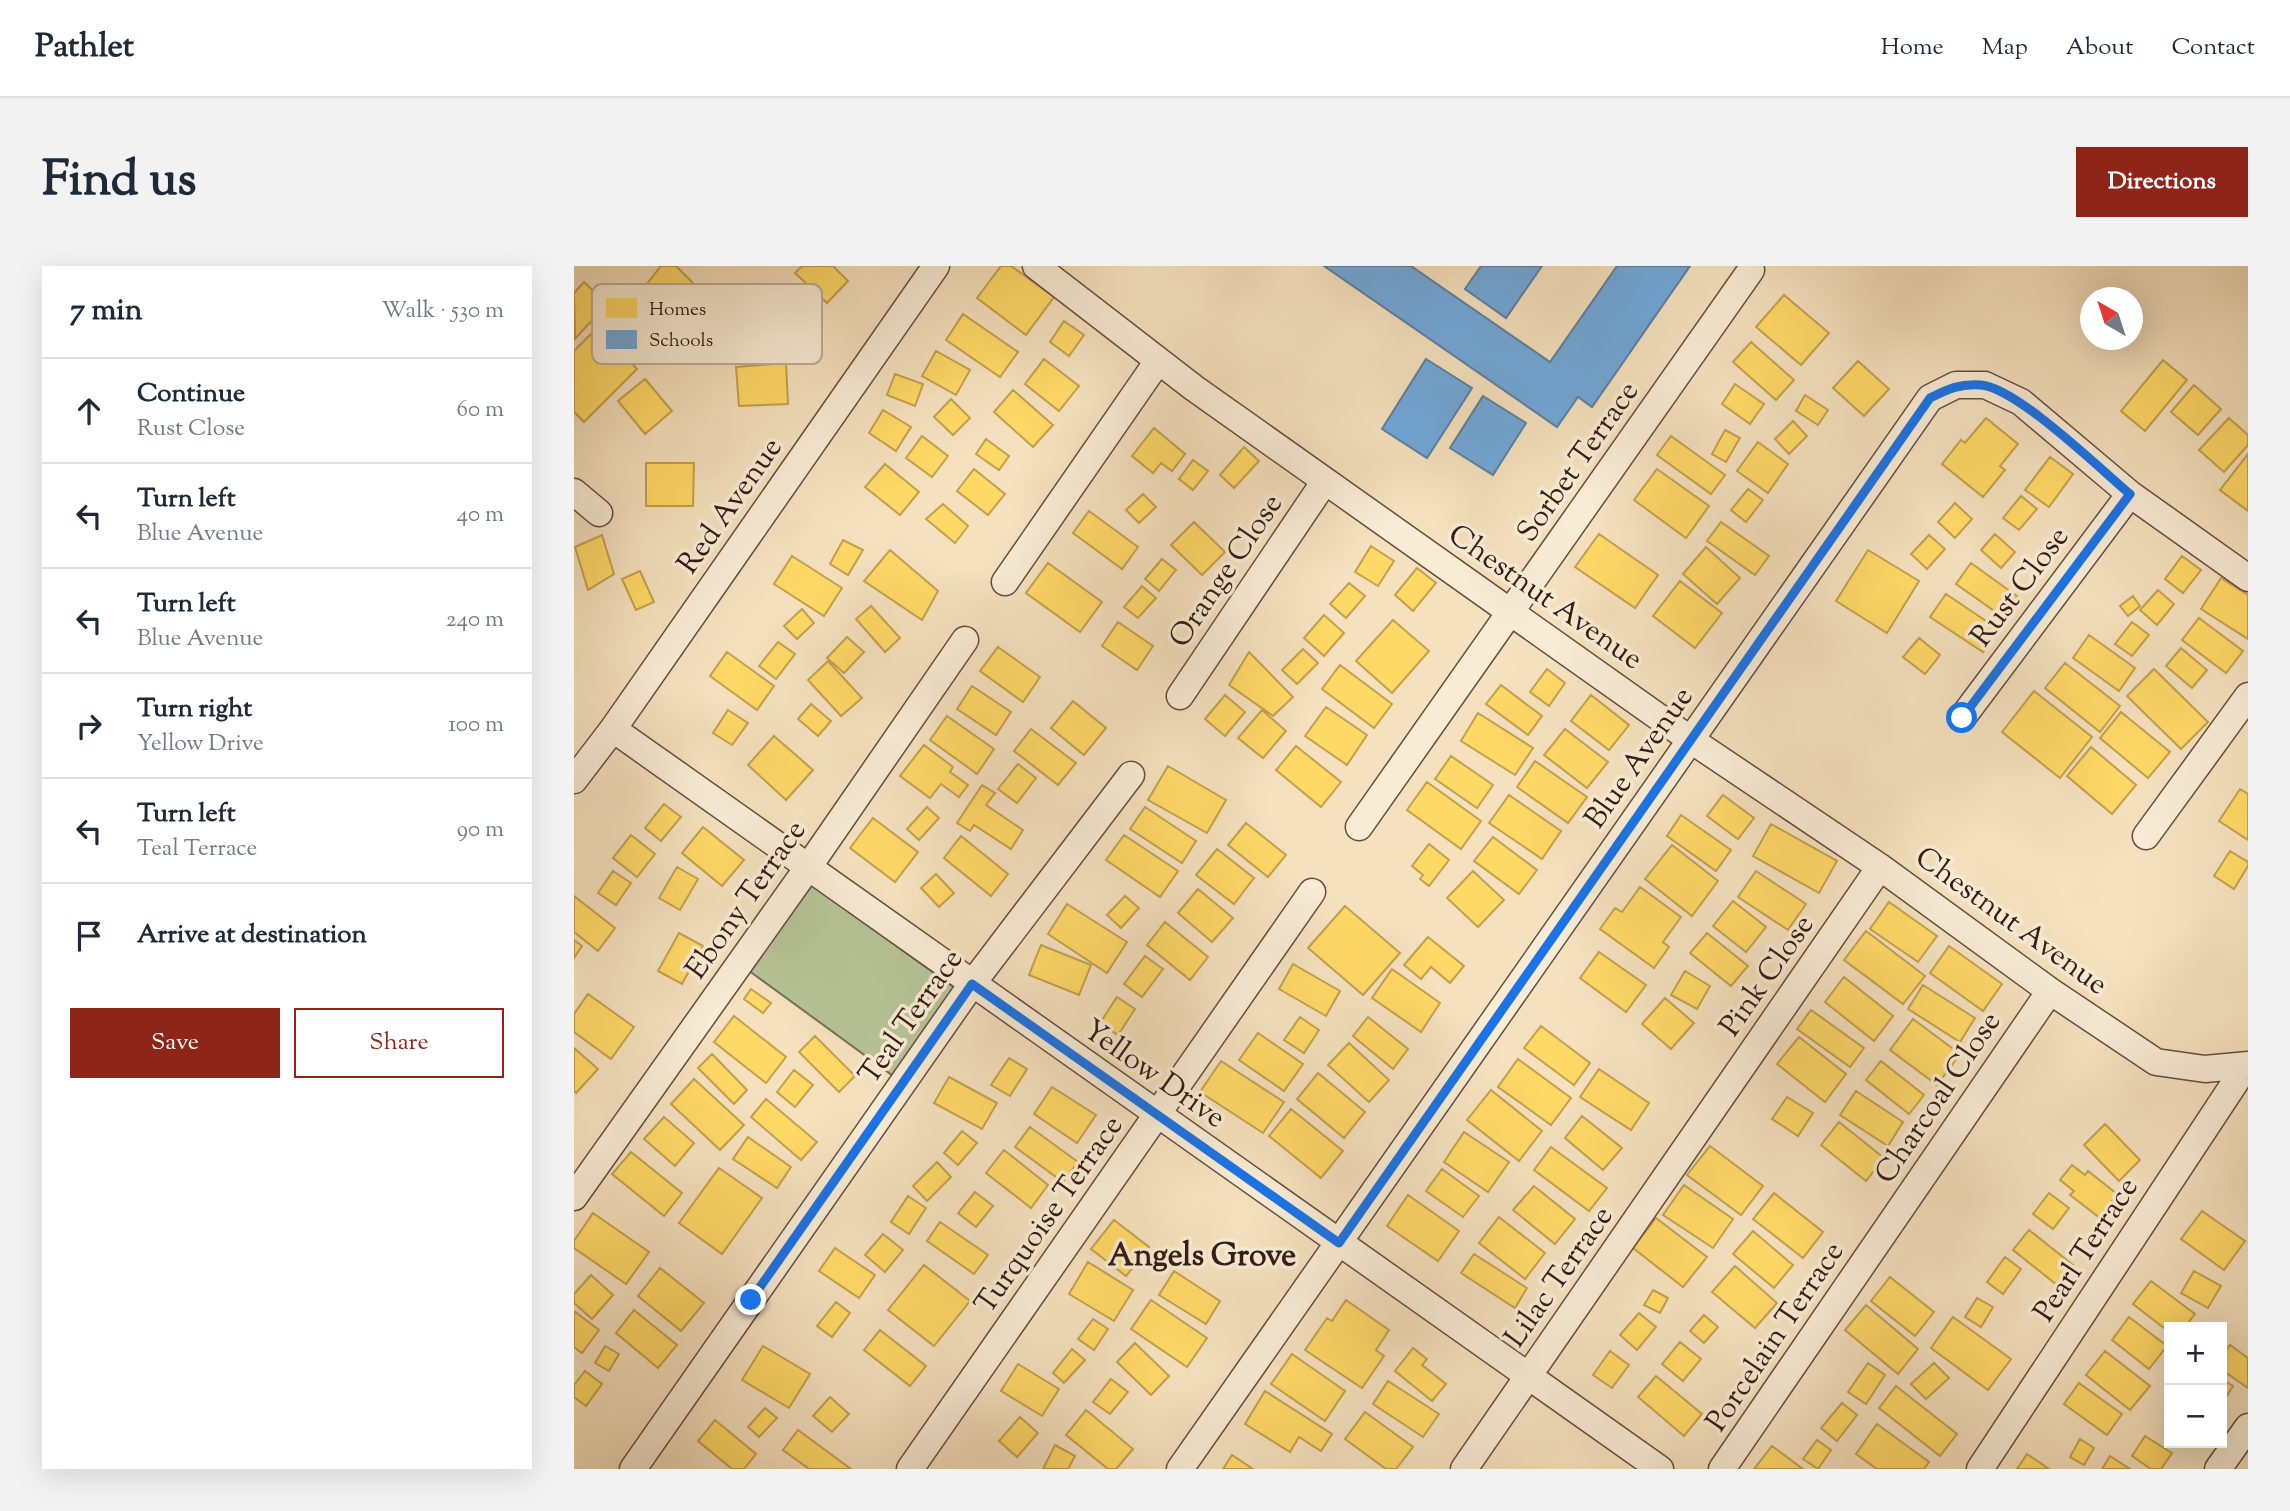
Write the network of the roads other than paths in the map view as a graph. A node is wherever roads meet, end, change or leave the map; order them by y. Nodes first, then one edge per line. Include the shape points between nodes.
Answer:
1 (936, 266) edge
2 (1036, 266) edge
3 (1751, 270) dead end
4 (1158, 361) junction
5 (1325, 481) junction
6 (574, 492) edge
7 (2130, 494) junction
8 (599, 513) dead end
9 (2248, 578) edge
10 (1006, 582) dead end
11 (1511, 613) junction
12 (965, 640) dead end
13 (2248, 695) edge
14 (1180, 696) dead end
15 (1962, 718) dead end
16 (613, 729) junction
17 (1691, 740) junction
18 (1131, 775) dead end
19 (574, 780) edge
20 (1359, 827) dead end
21 (2146, 836) dead end
22 (809, 866) junction
23 (1880, 867) junction
24 (1312, 892) dead end
25 (972, 984) junction
26 (2050, 991) junction
27 (2247, 1065) edge
28 (1158, 1116) junction
29 (1706, 1120) joint
30 (575, 1196) edge
31 (1880, 1240) joint
32 (1339, 1243) junction
33 (1528, 1376) junction
34 (2248, 1427) edge
35 (633, 1469) edge
36 (910, 1469) edge
37 (1180, 1469) edge
38 (1464, 1469) edge
39 (1660, 1469) edge
40 (1723, 1469) edge
41 (1980, 1469) edge
42 (2218, 1469) edge

1 - 16 street, Red Avenue
2 - 4 street, Chestnut Avenue
3 - 11 street, Sorbet Terrace
4 - 5 street, Chestnut Avenue
4 - 10 street
5 - 11 street, Chestnut Avenue
5 - 14 street, Orange Close
6 - 8 street
7 - 9 street, Blue Avenue
7 - 15 street, Rust Close
7 - 17 street, Blue Avenue via 2021,402 1985,385 1956,384 1930,398
11 - 17 street, Chestnut Avenue
11 - 20 street, Sorbet Terrace
12 - 22 street, Ebony Terrace
13 - 21 street
16 - 19 street, Red Avenue
16 - 22 street, Yellow Drive
17 - 23 street, Chestnut Avenue
17 - 32 street, Blue Avenue
18 - 25 street, Teal Terrace
22 - 25 street, Yellow Drive
22 - 30 street, Ebony Terrace
23 - 26 street, Chestnut Avenue
23 - 29 street, Pink Close
24 - 28 street, Turquoise Terrace
25 - 28 street, Yellow Drive
25 - 35 street, Teal Terrace
26 - 27 street, Chestnut Avenue via 2156,1062 2206,1069
26 - 31 street, Charcoal Close
27 - 41 street, Pearl Terrace
28 - 32 street, Yellow Drive
28 - 36 street, Turquoise Terrace
29 - 33 street, Lilac Terrace
31 - 40 street, Porcelain Terrace
32 - 33 street, Yellow Drive
32 - 37 street, Blue Avenue
33 - 38 street, Lilac Terrace
33 - 39 street, Yellow Drive
34 - 42 street

